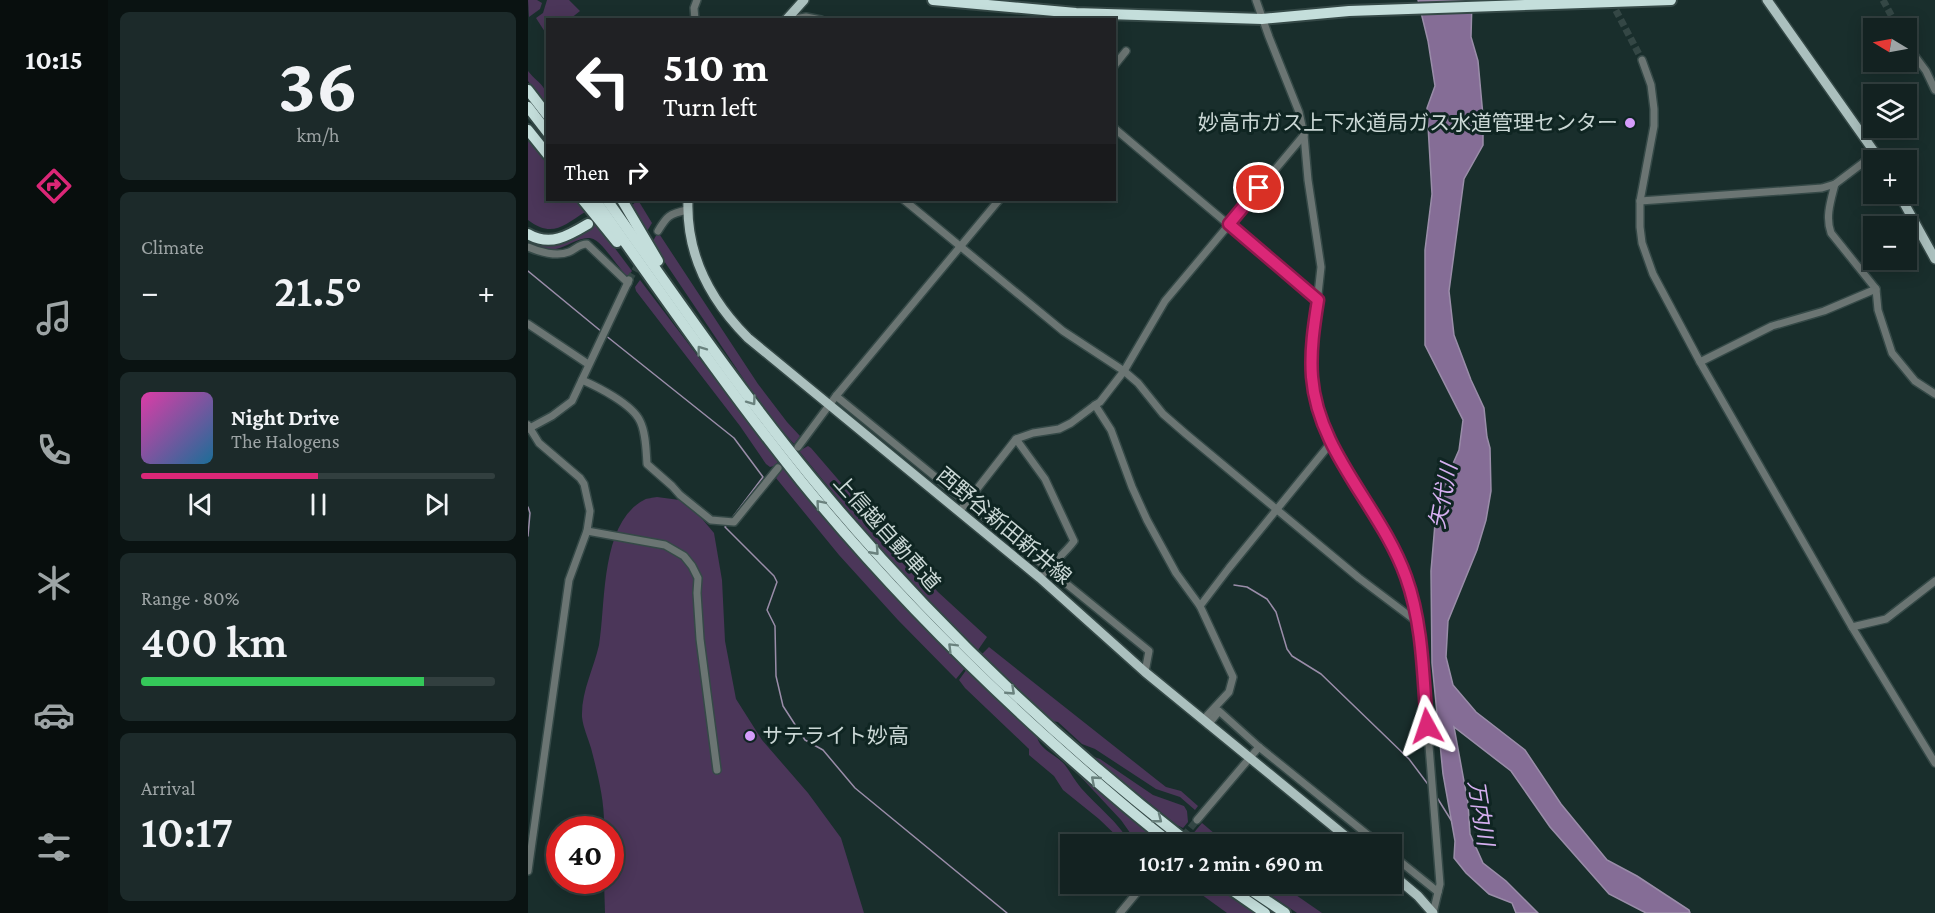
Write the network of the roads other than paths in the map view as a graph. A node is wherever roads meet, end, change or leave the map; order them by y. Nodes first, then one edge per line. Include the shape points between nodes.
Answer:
1 (697, 0) edge
2 (804, 0) edge
3 (933, 0) edge
4 (1256, 0) edge
5 (1671, 0) edge
6 (1767, 0) edge
7 (695, 18) edge
8 (789, 18) edge
9 (1262, 19) junction
10 (1126, 51) dead end
11 (1917, 59) edge
12 (1642, 60) tunnel mouth
13 (1116, 64) edge
14 (528, 90) edge
15 (1935, 90) edge
16 (528, 107) edge
17 (546, 113) edge
18 (528, 130) edge
19 (546, 130) edge
20 (1116, 130) edge
21 (1304, 135) junction
22 (1873, 150) edge
23 (546, 152) edge
24 (1863, 166) edge
25 (1835, 184) junction
26 (584, 201) edge
27 (596, 201) edge
28 (608, 201) edge
29 (623, 201) edge
30 (688, 201) edge
31 (905, 201) edge
32 (998, 201) edge
33 (1640, 201) junction
34 (1905, 204) edge
35 (687, 210) junction
36 (1229, 224) junction
37 (528, 227) edge
38 (658, 231) dead end
39 (528, 234) edge
40 (960, 246) junction
41 (528, 247) edge
42 (1935, 259) edge
43 (1876, 289) junction
44 (1318, 300) junction
45 (678, 317) junction
46 (528, 324) edge
47 (1700, 362) junction
48 (588, 364) junction
49 (1124, 371) junction
50 (735, 379) junction
51 (582, 380) junction
52 (1935, 394) edge
53 (837, 396) junction
54 (830, 405) junction
55 (1095, 405) junction
56 (528, 427) edge
57 (1016, 439) junction
58 (1330, 444) junction
59 (798, 447) dead end
60 (778, 468) dead end
61 (966, 503) junction
62 (1275, 510) junction
63 (959, 512) junction
64 (587, 531) junction
65 (1047, 569) junction
66 (1040, 578) junction
67 (1935, 580) edge
68 (1200, 606) junction
69 (1416, 621) junction
70 (1852, 627) junction
71 (1145, 672) junction
72 (1206, 722) junction
73 (1259, 747) junction
74 (1249, 759) junction
75 (1935, 763) edge
76 (717, 770) dead end
77 (1197, 820) tunnel mouth
78 (1160, 834) edge
79 (1178, 834) edge
80 (1343, 834) edge
81 (1367, 834) edge
82 (1402, 863) edge
83 (528, 871) edge
84 (1402, 882) edge
85 (1438, 892) junction
86 (1136, 894) edge
87 (1238, 894) edge
88 (1257, 894) edge
89 (1120, 913) edge
90 (1265, 913) edge
91 (1285, 913) edge
92 (1433, 913) edge

1 - 7 street
2 - 8 main road
3 - 9 highway via 1076,13
4 - 9 street
5 - 9 highway via 1349,11
6 - 22 main road
9 - 21 street via 1299,112
10 - 13 street
11 - 15 street
12 - 33 street via 1651,85 1654,126
14 - 17 highway
16 - 19 highway
18 - 23 highway
20 - 36 street
21 - 36 street
21 - 44 street via 1321,267
24 - 25 street
25 - 33 street via 1802,190
25 - 43 street via 1829,226
26 - 45 highway
27 - 45 highway, 上信越自動車道
28 - 50 highway, 上信越自動車道
29 - 50 highway
30 - 35 main road, 西野谷新田新井線
31 - 40 street
32 - 40 street
33 - 47 street via 1641,235 1653,274
34 - 42 main road
35 - 38 street via 665,218
35 - 54 main road, 西野谷新田新井線 via 696,255 717,302 748,338
36 - 44 street
36 - 49 street via 1165,301
37 - 39 highway via 550,234 586,221 572,234 556,240
40 - 49 street via 1062,331
40 - 53 street
41 - 48 street via 555,254 587,244 629,282
43 - 47 street via 1824,311 1772,326
43 - 52 street via 1878,310 1892,353 1914,381
44 - 58 street via 1312,378
78 -> 45 highway, 上信越自動車道 via 1002,696 897,590 794,472
46 - 48 street
47 - 70 street
48 - 51 street
49 - 55 street
49 - 62 street via 1171,421
50 -> 79 highway, 上信越自動車道 via 835,506 942,624 1041,719
51 - 56 street via 572,401
51 - 60 street via 604,390 640,419 647,464 711,520 734,522
53 - 54 street
53 - 61 street
54 - 59 street
54 - 63 main road, 西野谷新田新井線
55 - 57 street via 1059,429
55 - 68 street via 1111,430 1147,520 1176,573
56 - 64 street via 539,443 584,484 590,511
57 - 61 street
57 - 65 street via 1045,478 1074,541
58 - 62 street
58 - 69 street via 1387,534 1406,576
61 - 63 street
61 - 65 street
62 - 68 street
62 - 69 street
63 - 66 main road, 西野谷新田新井線
64 - 76 street via 665,545 684,556 698,578 700,639
64 - 83 street via 569,579
65 - 66 street
65 - 71 street via 1149,651
66 - 71 main road, 西野谷新田新井線
67 - 70 street via 1886,619
68 - 72 street via 1233,677 1229,692
69 - 85 street
70 - 75 street
71 - 72 main road, 西野谷新田新井線
72 - 73 street via 1219,711
72 - 74 main road, 西野谷新田新井線
73 - 74 street
73 - 81 street
74 - 77 street
74 - 80 main road, 西野谷新田新井線
82 - 85 street
84 - 92 main road
85 - 92 street
86 - 89 street
87 - 90 highway
88 - 91 highway

